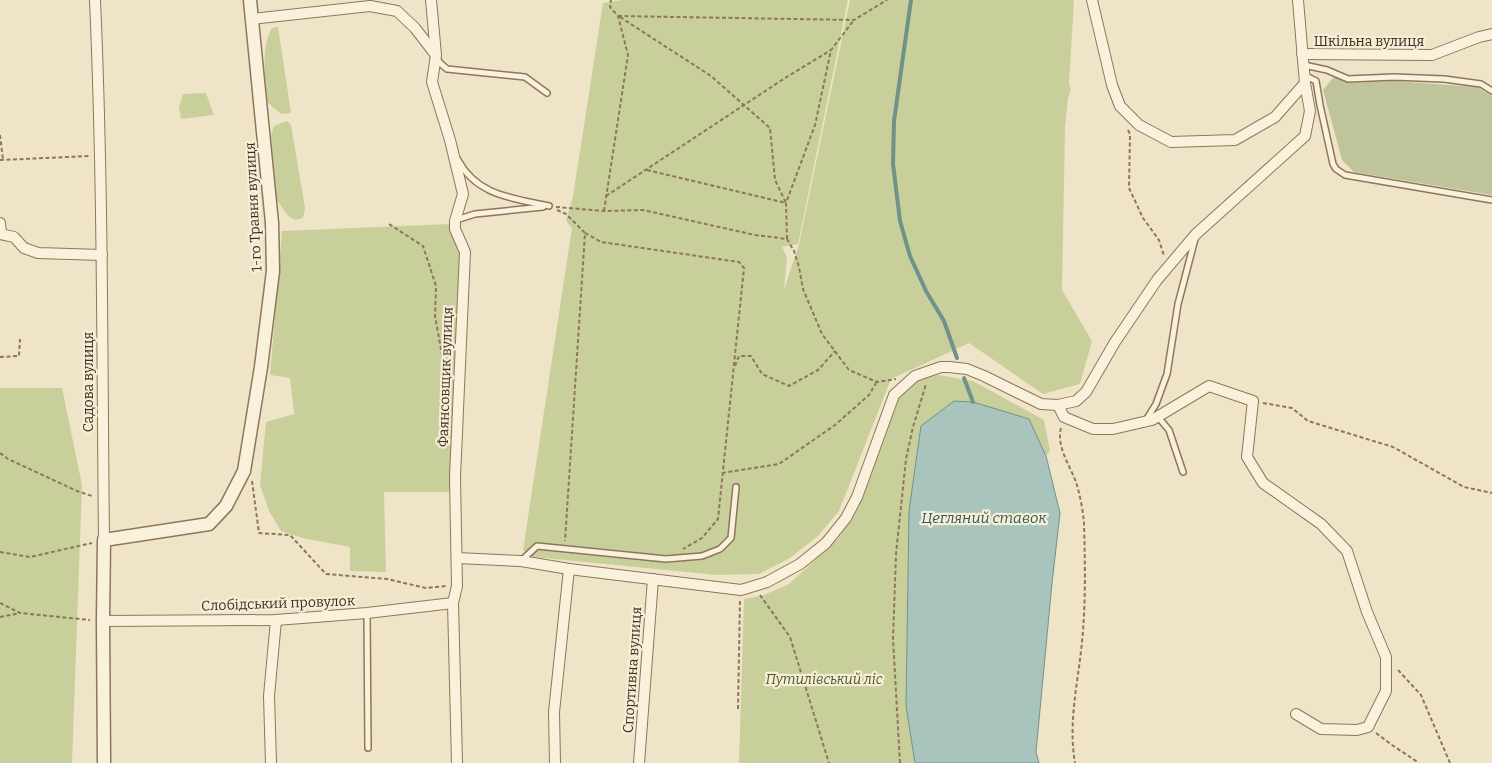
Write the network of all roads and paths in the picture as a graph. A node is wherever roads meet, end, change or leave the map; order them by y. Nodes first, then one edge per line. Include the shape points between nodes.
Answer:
1 (95, 0) edge
2 (250, 0) edge
3 (431, 0) edge
4 (611, 0) edge
5 (1092, 0) edge
6 (1298, 0) edge
7 (885, 1) edge
8 (375, 3) edge
9 (618, 16) junction
10 (252, 20) junction
11 (854, 20) junction
12 (1492, 34) edge
13 (830, 50) junction
14 (1302, 54) junction
15 (436, 55) junction
16 (1304, 74) junction
17 (1492, 91) edge
18 (547, 93) dead end
19 (744, 105) junction
20 (1126, 125) dead end
21 (0, 135) edge
22 (450, 140) junction
23 (100, 156) junction
24 (2, 160) edge
25 (645, 170) junction
26 (606, 196) junction
27 (1492, 200) edge
28 (786, 203) junction
29 (549, 206) junction
30 (567, 207) dead end
31 (604, 211) junction
32 (455, 221) junction
33 (389, 224) dead end
34 (0, 230) edge
35 (585, 233) junction
36 (1196, 234) junction
37 (787, 239) junction
38 (102, 255) junction
39 (1167, 268) junction
40 (20, 339) dead end
41 (835, 351) junction
42 (0, 357) edge
43 (734, 368) junction
44 (930, 371) junction
45 (896, 379) dead end
46 (877, 382) junction
47 (1253, 401) junction
48 (1058, 405) junction
49 (1158, 416) junction
50 (1064, 417) junction
51 (1144, 422) junction
52 (446, 429) dead end
53 (0, 453) edge
54 (1183, 472) dead end
55 (248, 473) junction
56 (722, 473) junction
57 (736, 487) dead end
58 (1492, 493) edge
59 (104, 499) junction
60 (104, 540) junction
61 (564, 549) junction
62 (0, 552) edge
63 (457, 558) junction
64 (666, 559) junction
65 (520, 561) junction
66 (569, 570) junction
67 (653, 579) junction
68 (456, 586) junction
69 (754, 587) junction
70 (741, 590) junction
71 (0, 602) edge
72 (453, 603) junction
73 (20, 613) junction
74 (367, 613) junction
75 (0, 618) edge
76 (276, 620) junction
77 (102, 621) junction
78 (1386, 657) junction
79 (738, 709) dead end
80 (1296, 714) dead end
81 (1368, 727) junction
82 (368, 748) dead end
83 (104, 763) edge
84 (271, 763) edge
85 (457, 763) edge
86 (554, 763) edge
87 (639, 763) edge
88 (829, 763) edge
89 (900, 763) edge
90 (1075, 763) edge
91 (1419, 763) edge
92 (1450, 763) edge

1 - 23 street, Садова вулиця
2 - 10 street, 1-го Травня вулиця
3 - 15 street
4 - 9 path via 610,7
5 - 16 street via 1120,106 1139,125 1171,142 1235,140 1275,117
6 - 14 street
7 - 11 path
8 - 10 street
8 - 15 street via 398,11 416,28
9 - 11 path
9 - 19 path via 711,76
9 - 26 path via 628,55
10 - 55 street, 1-го Травня вулиця via 274,271
11 - 13 path
12 - 14 street, Шкільна вулиця via 1432,54
13 - 19 path
13 - 28 path via 815,125
14 - 16 street
15 - 18 lane via 447,69 525,77
15 - 22 street via 432,82
16 - 17 lane via 1326,70 1348,79 1444,79 1481,84
16 - 27 lane via 1316,81 1333,164 1340,172
16 - 36 street via 1310,111 1305,136
19 - 25 path
19 - 28 path via 770,128 775,180
20 - 39 path via 1130,134 1129,188 1143,218 1159,240
21 - 24 path
22 - 29 lane via 458,162 482,187 496,194
22 - 32 street via 463,194
23 - 24 path
23 - 38 street, Садова вулиця
25 - 26 path
25 - 28 path
26 - 31 path
28 - 37 path
29 - 32 lane via 475,214
29 - 35 path via 566,214
30 - 31 path
31 - 37 path via 643,210
32 - 63 street, Фаянсовщик вулиця via 464,252 455,477
33 - 52 path via 423,246 436,286 435,316 442,355
34 - 38 street via 14,237 24,248 38,253
35 - 43 path via 601,242 739,262 744,268
35 - 61 path
36 - 39 street
36 - 51 lane via 1178,304 1167,374 1156,404
37 - 41 path via 822,334
38 - 59 street, Садова вулиця
39 - 48 street via 1115,342 1086,392 1076,401
40 - 42 path via 19,356
41 - 43 path via 818,370 789,386 762,374 751,356 739,356
41 - 46 path via 848,370
43 - 56 path
44 - 48 street via 949,366 967,369 1041,404
44 - 69 street via 915,376 894,395 857,496 846,518 826,543 800,564
44 - 89 path via 906,460 896,554 893,638
45 - 46 path
46 - 56 path via 869,395 835,425 779,464
47 - 49 street via 1209,386
47 - 58 path via 1292,408 1308,421 1393,447 1464,487
47 - 78 street via 1247,457 1263,483 1321,524 1347,551
48 - 50 street
49 - 51 street
49 - 54 lane via 1169,430
50 - 51 street via 1093,429 1113,429
50 - 90 path via 1060,443 1076,484 1084,520 1082,642 1073,705
53 - 59 path via 77,491
55 - 60 street, 1-го Травня вулиця via 226,506 209,524
55 - 68 path via 259,534 290,535 326,574 387,579 426,588
56 - 64 path via 718,519 702,538
57 - 64 lane via 731,538 720,549 702,556
59 - 60 street, Садова вулиця
60 - 62 path via 30,558
60 - 77 street, Садова вулиця
61 - 64 lane
61 - 65 lane via 537,546
63 - 65 street
63 - 68 street, Фаянсовщик вулиця
65 - 66 street
66 - 67 street
66 - 86 street via 554,712
67 - 70 street
67 - 87 street, Спортивна вулиця
68 - 72 street, Фаянсовщик вулиця
69 - 70 street
69 - 88 path via 790,638
70 - 79 path
71 - 73 path
72 - 74 street, Слобідський провулок
72 - 85 street, Фаянсовщик вулиця
73 - 75 path
73 - 77 path
74 - 76 street, Слобідський провулок
74 - 82 lane
76 - 77 street, Слобідський провулок
76 - 84 street via 269,696
77 - 83 street, Садова вулиця
78 - 81 street via 1386,691
78 - 92 path via 1421,695
80 - 81 street via 1321,729 1357,730
81 - 91 path

